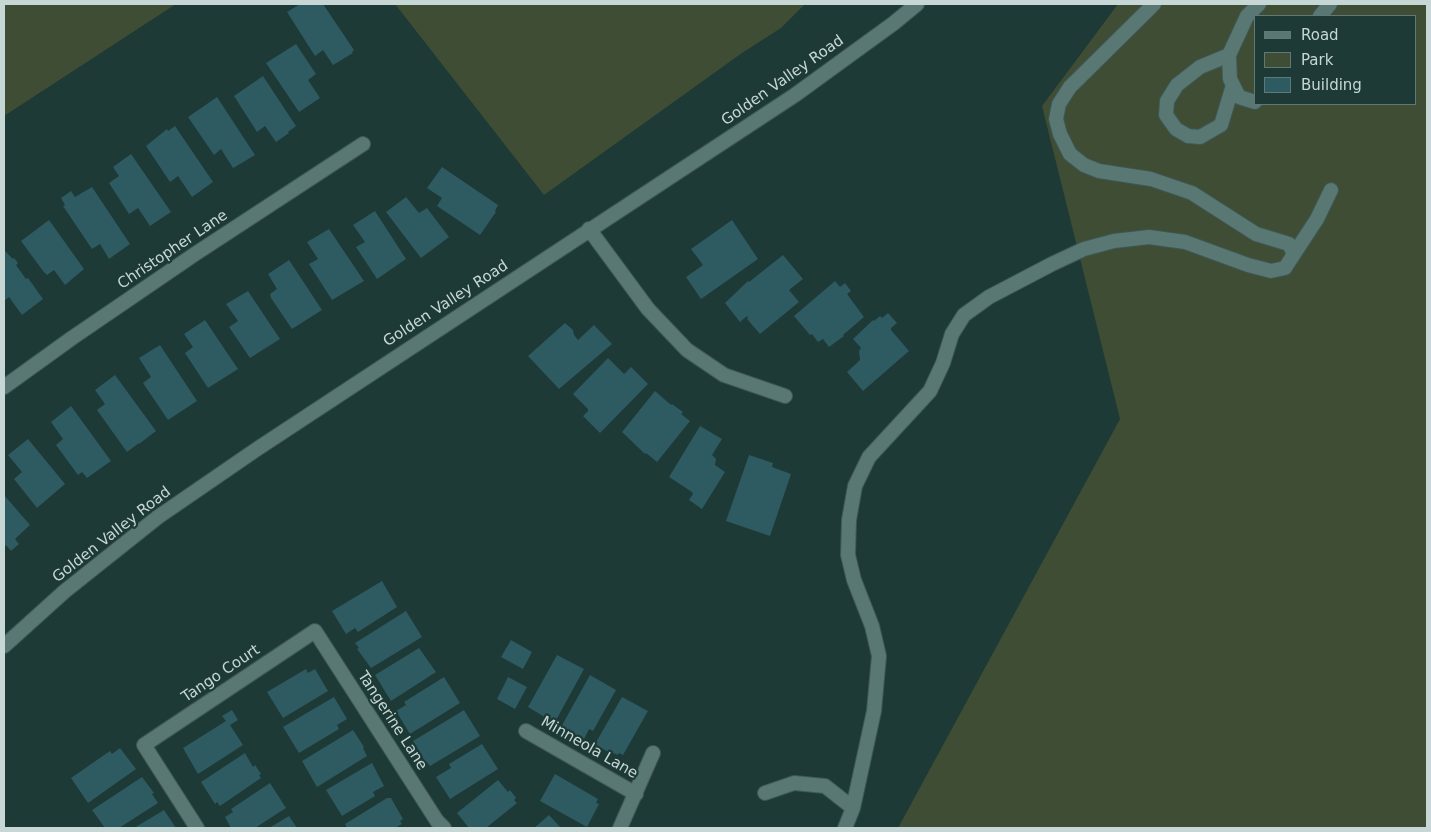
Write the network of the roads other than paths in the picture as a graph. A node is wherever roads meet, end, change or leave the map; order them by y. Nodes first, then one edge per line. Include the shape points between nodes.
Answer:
1 (917, 4) edge
2 (1154, 4) edge
3 (1259, 4) edge
4 (1330, 4) edge
5 (1321, 15) edge
6 (1229, 55) junction
7 (1233, 86) junction
8 (1254, 102) edge
9 (363, 144) dead end
10 (1332, 190) dead end
11 (589, 229) junction
12 (1294, 254) junction
13 (4, 388) edge
14 (785, 396) dead end
15 (315, 631) joint
16 (4, 646) edge
17 (526, 731) dead end
18 (653, 753) dead end
19 (765, 793) dead end
20 (636, 794) junction
21 (854, 808) junction
22 (198, 828) edge
23 (444, 828) edge
24 (620, 828) edge
25 (845, 828) edge

1 - 11 street, Golden Valley Road via 795,95
2 - 12 street via 1070,87 1058,104 1056,119 1070,154 1084,165 1099,170 1151,179 1192,193 1256,234 1290,244
3 - 6 street via 1247,16
4 - 5 street
6 - 7 street
6 - 7 street via 1200,67 1177,85 1167,101 1166,115 1176,129 1188,136 1200,137 1221,125
7 - 8 street via 1239,97
9 - 13 street, Christopher Lane via 195,254
10 - 12 street
11 - 14 street via 648,309 687,350 724,375
11 - 16 street, Golden Valley Road via 158,518 66,591
12 - 21 street via 1285,268 1271,271 1185,242 1149,237 1114,241 1084,249 1052,264 989,297 964,315 952,334 930,391 869,457 855,486 848,555 879,656 874,711
15 - 22 street, Tango Court via 144,745
15 - 23 street, Tangerine Lane
17 - 20 street, Minneola Lane
18 - 20 street
19 - 21 street via 794,783 826,786
20 - 24 street
21 - 25 street

